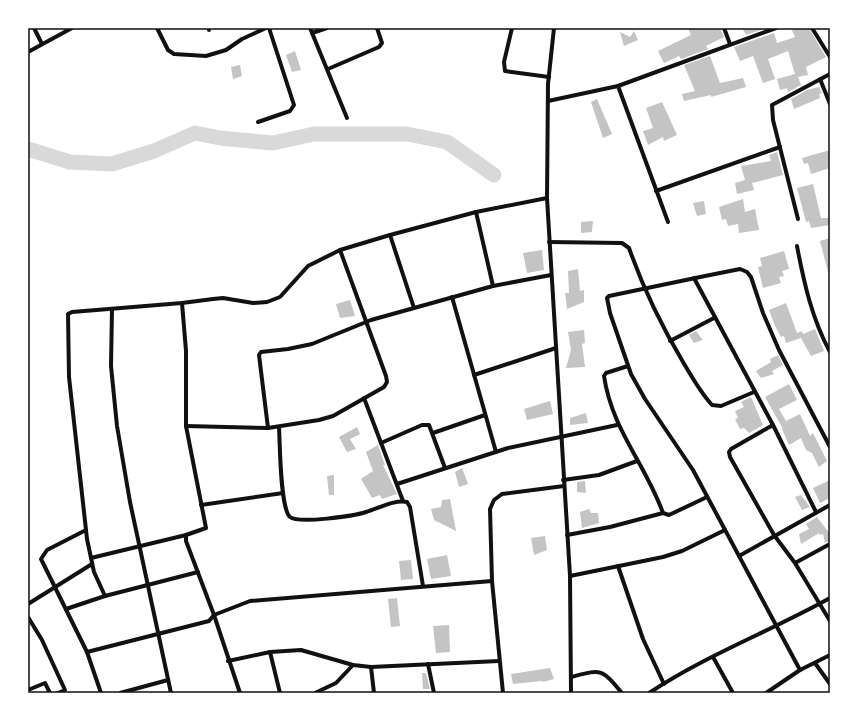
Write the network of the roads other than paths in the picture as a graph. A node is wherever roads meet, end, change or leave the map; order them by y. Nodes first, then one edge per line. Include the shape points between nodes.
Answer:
1 (34, 28) edge
2 (72, 28) edge
3 (157, 28) edge
4 (268, 28) edge
5 (310, 28) edge
6 (327, 28) edge
7 (383, 28) edge
8 (512, 28) edge
9 (554, 28) edge
10 (724, 28) edge
11 (776, 28) edge
12 (812, 28) edge
13 (378, 29) edge
14 (312, 33) junction
15 (42, 44) junction
16 (730, 44) junction
17 (28, 52) edge
18 (830, 57) edge
19 (328, 69) junction
20 (830, 74) edge
21 (549, 77) junction
22 (820, 79) junction
23 (618, 86) junction
24 (548, 101) junction
25 (830, 104) edge
26 (347, 118) dead end
27 (258, 122) dead end
28 (780, 147) junction
29 (656, 191) junction
30 (547, 198) junction
31 (476, 212) junction
32 (798, 219) dead end
33 (668, 222) dead end
34 (390, 235) junction
35 (549, 242) junction
36 (797, 246) dead end
37 (340, 250) junction
38 (551, 275) junction
39 (694, 278) junction
40 (493, 286) junction
41 (644, 290) junction
42 (452, 297) junction
43 (182, 303) junction
44 (414, 308) junction
45 (112, 309) junction
46 (714, 318) junction
47 (366, 322) junction
48 (670, 340) junction
49 (556, 348) junction
50 (830, 352) edge
51 (628, 366) junction
52 (474, 375) junction
53 (754, 392) junction
54 (364, 398) junction
55 (485, 415) junction
56 (618, 425) junction
57 (773, 425) junction
58 (186, 426) junction
59 (279, 426) junction
60 (268, 428) junction
61 (433, 433) junction
62 (561, 437) junction
63 (382, 443) junction
64 (830, 447) edge
65 (496, 452) junction
66 (637, 461) junction
67 (445, 468) junction
68 (563, 480) junction
69 (397, 484) junction
70 (564, 486) junction
71 (283, 493) junction
72 (707, 497) junction
73 (403, 501) junction
74 (201, 505) junction
75 (830, 505) edge
76 (816, 512) junction
77 (664, 513) junction
78 (86, 530) junction
79 (725, 530) junction
80 (186, 535) junction
81 (567, 535) junction
82 (774, 535) junction
83 (830, 544) edge
84 (139, 545) junction
85 (739, 556) junction
86 (90, 558) junction
87 (796, 563) junction
88 (92, 564) junction
89 (618, 566) junction
90 (198, 572) junction
91 (570, 576) junction
92 (492, 581) junction
93 (147, 584) junction
94 (54, 586) junction
95 (423, 586) junction
96 (105, 596) junction
97 (830, 598) edge
98 (820, 603) junction
99 (28, 604) edge
100 (66, 609) junction
101 (214, 615) junction
102 (28, 617) edge
103 (830, 621) edge
104 (776, 627) junction
105 (158, 634) junction
106 (87, 652) junction
107 (270, 652) junction
108 (830, 655) edge
109 (713, 657) junction
110 (228, 661) junction
111 (499, 661) junction
112 (816, 663) junction
113 (428, 664) junction
114 (353, 665) junction
115 (371, 667) junction
116 (800, 670) junction
117 (571, 677) junction
118 (168, 680) junction
119 (664, 684) junction
120 (830, 684) edge
121 (328, 688) junction
122 (28, 690) edge
123 (50, 693) edge
124 (58, 693) edge
125 (101, 693) edge
126 (120, 693) edge
127 (171, 693) edge
128 (240, 693) edge
129 (280, 693) edge
130 (316, 693) edge
131 (330, 693) edge
132 (374, 693) edge
133 (434, 693) edge
134 (503, 693) edge
135 (571, 693) edge
136 (622, 693) edge
137 (650, 693) edge
138 (733, 693) edge
139 (766, 693) edge

1 - 15 street
2 - 15 street
3 - 4 street via 168,50 174,54 206,56 226,50 242,38
4 - 27 street via 294,105 290,111
5 - 14 street
6 - 14 street
7 - 13 street
8 - 21 street via 504,62 505,70
9 - 21 street
10 - 16 street
11 - 16 street
12 - 18 street
13 - 19 street via 382,43 379,47
14 - 19 street
15 - 17 street
16 - 23 street
19 - 26 street
20 - 22 street
21 - 24 street
22 - 25 street
22 - 28 street via 772,105
23 - 24 street
23 - 29 street
24 - 30 street
28 - 29 street
28 - 32 street
29 - 33 street
30 - 31 street
30 - 35 street
31 - 34 street
31 - 40 street
34 - 37 street
34 - 44 street
35 - 38 street
35 - 41 street via 626,245
36 - 50 street via 815,318
37 - 43 street via 308,266 280,297 267,302 253,303 223,298
37 - 47 street
38 - 40 street
38 - 49 street
39 - 41 street
39 - 46 street
39 - 64 street via 740,269 751,277 779,350
40 - 42 street
41 - 48 street
41 - 51 street via 607,298 606,302
42 - 44 street
42 - 52 street
43 - 45 street
43 - 58 street via 186,351
44 - 47 street
45 - 78 street via 72,312 68,315 70,377
45 - 84 street via 111,366 114,405
46 - 48 street
46 - 53 street
47 - 54 street via 387,382 384,388
47 - 60 street via 312,344 259,353
48 - 53 street via 712,405 721,406
49 - 52 street
49 - 62 street
51 - 56 street via 609,371 604,376 609,402
51 - 72 street via 645,399 679,448
52 - 55 street
53 - 57 street
54 - 59 street via 326,418
54 - 63 street
55 - 61 street
55 - 65 street
56 - 62 street
56 - 66 street
57 - 76 street
57 - 82 street via 729,452 732,462
58 - 60 street
58 - 74 street
59 - 60 street
59 - 71 street
61 - 63 street via 429,425 422,425
61 - 67 street
62 - 65 street
62 - 68 street
63 - 69 street
65 - 67 street
66 - 68 street via 599,475
66 - 77 street via 649,479
67 - 69 street
68 - 70 street
69 - 73 street
70 - 81 street
70 - 92 street via 502,494 494,500 489,521
71 - 73 street via 286,511 293,519 362,514
71 - 74 street
72 - 77 street via 669,515
72 - 79 street
73 - 95 street via 410,507
74 - 80 street via 206,528
75 - 76 street
76 - 82 street
77 - 81 street
78 - 86 street
78 - 94 street via 47,550 42,556 41,559
79 - 85 street
79 - 89 street via 682,551
80 - 84 street
80 - 90 street
81 - 91 street
82 - 85 street
82 - 87 street
83 - 87 street
84 - 86 street
84 - 93 street
85 - 104 street
86 - 88 street
87 - 98 street
88 - 94 street
88 - 96 street
89 - 91 street
89 - 119 street via 643,639
90 - 93 street
90 - 101 street
91 - 117 street
92 - 95 street
92 - 111 street
93 - 96 street
93 - 105 street
94 - 99 street
94 - 100 street
95 - 101 street via 263,599 239,604
96 - 100 street
97 - 98 street
98 - 103 street
98 - 104 street
100 - 106 street
101 - 105 street via 209,621
101 - 110 street
102 - 124 street via 42,640 65,690
104 - 109 street
104 - 116 street
105 - 106 street
105 - 118 street
106 - 125 street
107 - 110 street
107 - 114 street via 301,650
107 - 129 street
108 - 112 street
109 - 119 street
109 - 138 street
110 - 128 street
111 - 113 street
111 - 134 street
112 - 116 street
112 - 120 street
113 - 115 street
113 - 133 street
114 - 115 street
114 - 121 street
115 - 132 street
116 - 139 street
117 - 135 street
117 - 136 street via 599,671
118 - 126 street
118 - 127 street
119 - 137 street
121 - 130 street
121 - 131 street
122 - 123 street via 45,683

